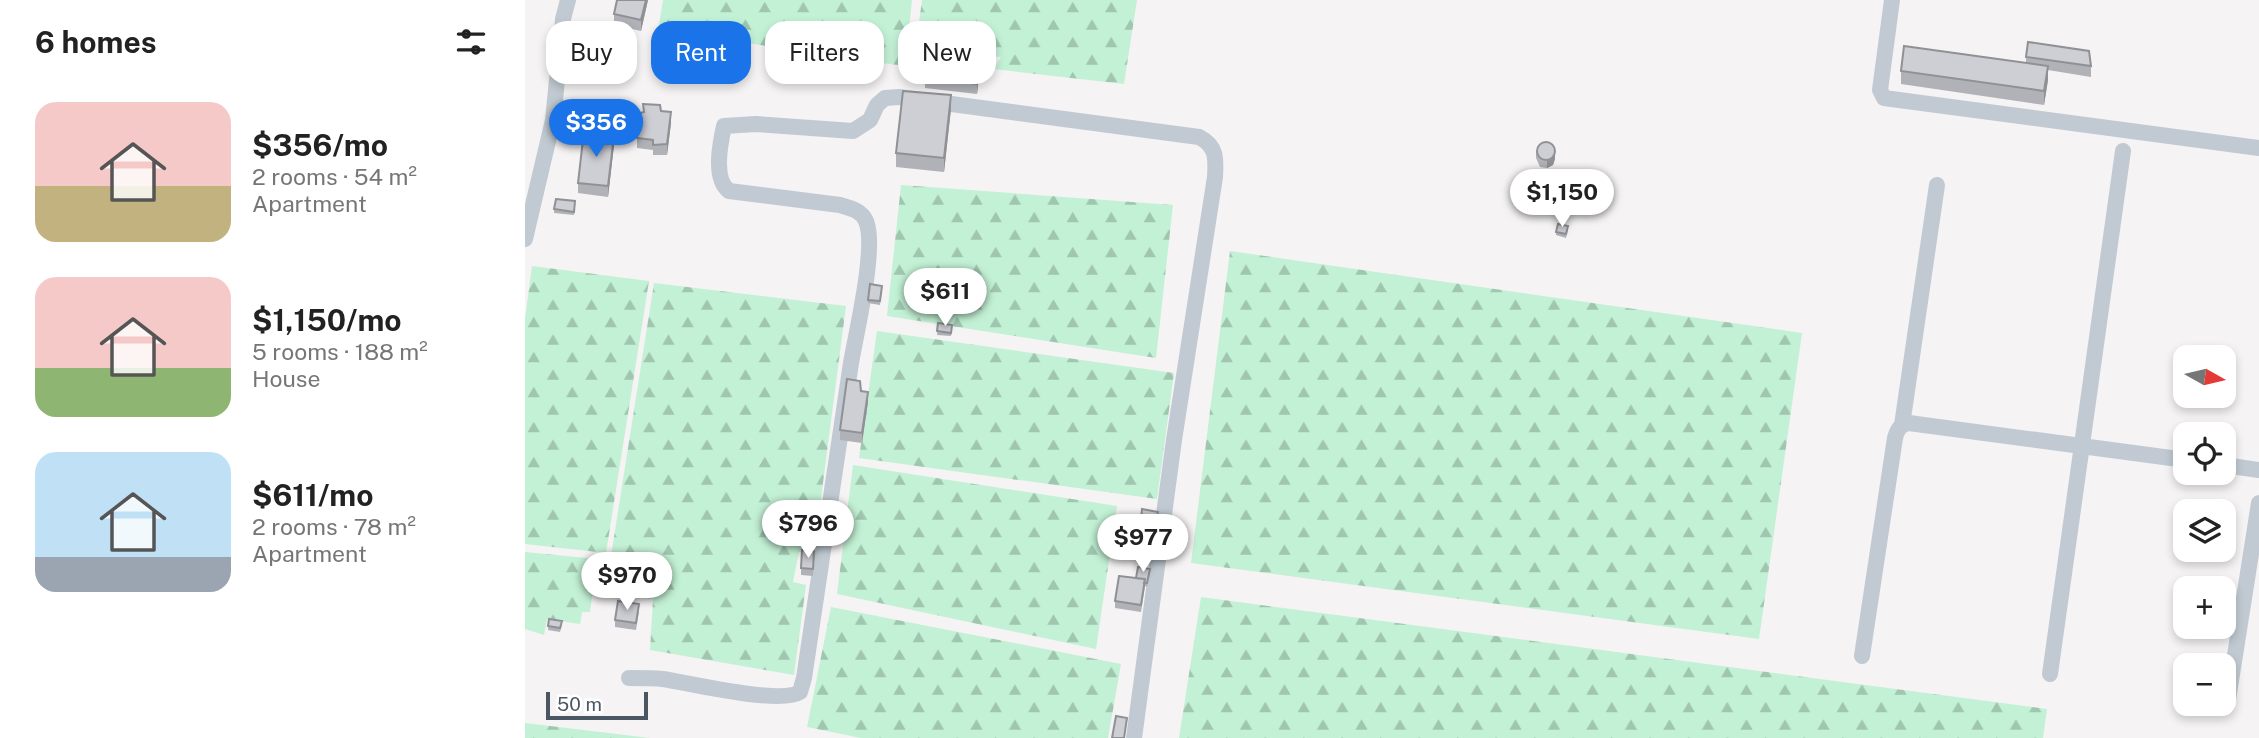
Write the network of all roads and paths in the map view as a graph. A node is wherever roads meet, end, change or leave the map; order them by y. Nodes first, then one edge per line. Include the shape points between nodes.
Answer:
1 (568, 0) edge
2 (1892, 0) edge
3 (2259, 148) edge
4 (2123, 151) dead end
5 (1937, 185) dead end
6 (525, 239) edge
7 (1902, 425) junction
8 (2082, 446) junction
9 (2173, 458) edge
10 (2236, 467) edge
11 (2259, 470) edge
12 (2259, 503) edge
13 (2235, 653) edge
14 (1862, 656) dead end
15 (2050, 674) dead end
16 (629, 678) dead end
17 (1134, 738) edge

1 - 6 street via 553,120
2 - 3 street via 1880,90 1887,99
4 - 8 street
5 - 7 street
7 - 8 street
7 - 14 street via 1895,438
8 - 9 street
8 - 15 street
10 - 11 street
12 - 13 street
16 - 17 street via 772,695 800,692 863,299 869,243 866,221 855,209 840,205 729,191 720,179 720,146 724,126 853,131 870,120 885,98 899,97 1199,137 1214,149 1215,177

